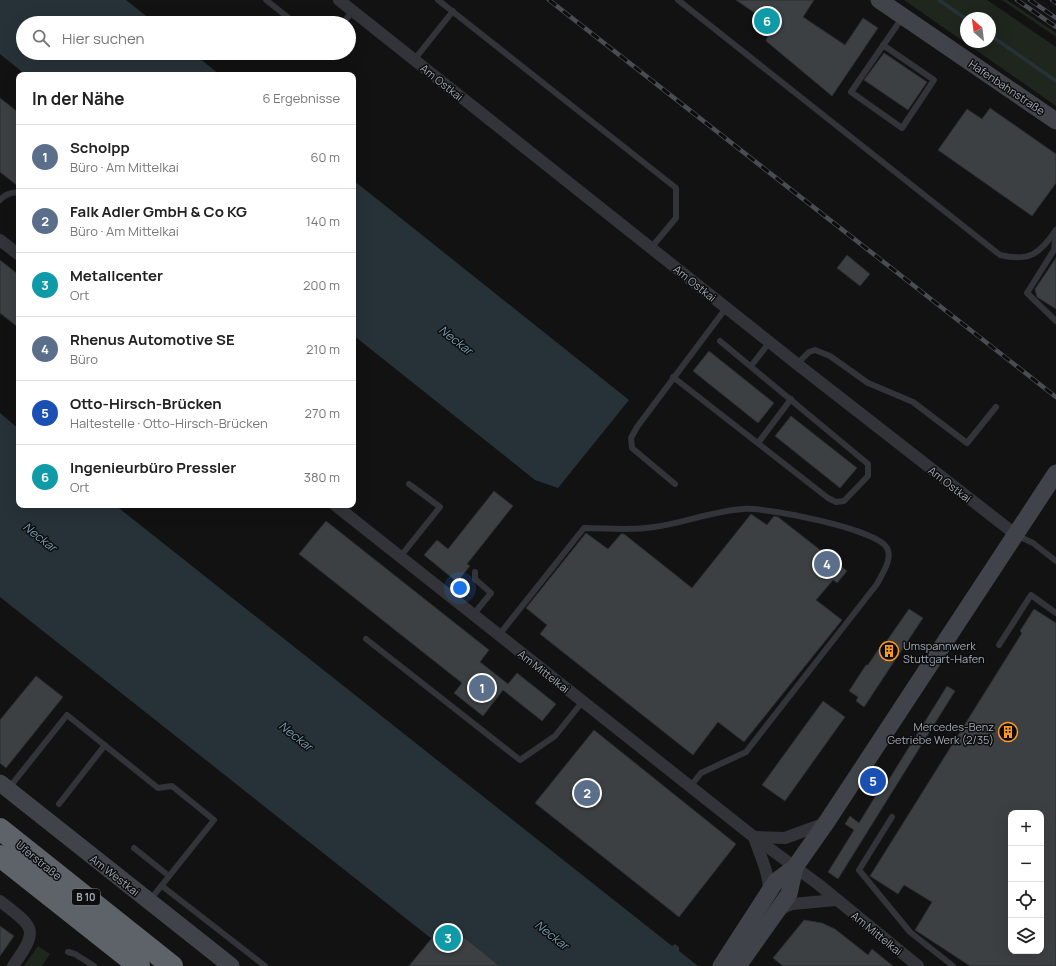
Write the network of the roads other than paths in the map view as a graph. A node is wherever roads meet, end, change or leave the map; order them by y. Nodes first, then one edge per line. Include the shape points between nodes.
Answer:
1 (266, 0) edge
2 (339, 0) edge
3 (438, 0) edge
4 (678, 0) edge
5 (879, 0) edge
6 (353, 11) junction
7 (452, 11) junction
8 (285, 16) edge
9 (349, 16) edge
10 (903, 16) junction
11 (883, 45) junction
12 (414, 60) junction
13 (1056, 121) edge
14 (16, 193) edge
15 (0, 200) edge
16 (1056, 231) edge
17 (0, 240) edge
18 (651, 248) junction
19 (16, 253) edge
20 (726, 308) junction
21 (1056, 321) edge
22 (720, 341) dead end
23 (770, 343) junction
24 (797, 364) junction
25 (751, 366) junction
26 (673, 376) junction
27 (791, 399) junction
28 (996, 407) dead end
29 (758, 443) junction
30 (1056, 473) edge
31 (409, 484) dead end
32 (675, 484) dead end
33 (339, 508) edge
34 (1015, 534) junction
35 (400, 557) junction
36 (1056, 561) edge
37 (475, 572) dead end
38 (1056, 613) edge
39 (473, 615) junction
40 (499, 635) junction
41 (366, 639) dead end
42 (999, 645) dead end
43 (583, 701) junction
44 (105, 745) junction
45 (4, 786) edge
46 (690, 787) junction
47 (59, 804) dead end
48 (892, 817) dead end
49 (826, 823) junction
50 (0, 829) edge
51 (754, 837) junction
52 (134, 848) dead end
53 (0, 856) edge
54 (795, 867) junction
55 (169, 876) junction
56 (162, 886) junction
57 (769, 891) junction
58 (836, 900) junction
59 (0, 901) edge
60 (149, 902) junction
61 (777, 911) junction
62 (748, 938) junction
63 (68, 952) dead end
64 (13, 966) edge
65 (94, 966) edge
66 (139, 966) edge
67 (172, 966) edge
68 (231, 966) edge
69 (265, 966) edge
70 (721, 966) edge
71 (738, 966) edge
72 (918, 966) edge
73 (953, 966) edge

1 - 8 lane
2 - 6 street, Am Ostkai
3 - 7 lane
4 - 16 lane via 1000,255 1029,257 1045,246
5 - 10 main road, Hafenbahnstraße
6 - 9 lane
6 - 12 street, Am Ostkai
7 - 12 lane
7 - 18 lane via 676,188 676,218
10 - 11 lane
10 - 13 main road, Hafenbahnstraße
11 - 11 lane via 934,80 902,128 851,92
12 - 18 street, Am Ostkai
14 - 15 lane via 3,196
16 - 21 lane via 1054,250 1027,293
17 - 19 street
18 - 20 street, Am Ostkai
20 - 23 street, Am Ostkai
20 - 26 lane
22 - 25 lane
23 - 24 street, Am Ostkai
23 - 25 lane
24 - 28 lane via 809,352 816,350 830,356 868,383 913,402 967,443
24 - 34 street, Am Ostkai
25 - 27 lane
26 - 29 lane
26 - 32 lane via 631,438 632,448
27 - 29 lane
27 - 29 lane via 868,464 868,476 844,502 836,502
30 - 34 main road
31 - 35 lane via 440,507
33 - 35 street, Am Mittelkai
34 - 36 lane, Am Ostkai via 1033,543
34 - 49 main road
35 - 39 street, Am Mittelkai
37 - 39 lane via 475,579 491,593
38 - 42 lane via 1031,595
39 - 40 street, Am Mittelkai
40 - 43 street, Am Mittelkai
40 - 46 lane via 584,528 648,528 720,512 768,510 810,518 882,542 889,553 887,564 877,584 751,746 746,752 701,773
41 - 43 lane via 520,760 555,736
43 - 46 street, Am Mittelkai
44 - 45 lane via 67,715
44 - 47 lane
44 - 55 lane via 158,788 172,786 214,820
45 - 60 main road, Am Westkai
46 - 51 street, Am Mittelkai
48 - 73 lane via 858,870 910,932
49 - 51 street via 786,838
49 - 54 main road
50 - 67 highway, Uferstraße / B 10
51 - 54 street, Am Mittelkai
51 - 57 street via 768,874
52 - 55 lane
53 - 66 highway, Uferstraße / B 10
54 - 57 main road via 776,881
54 - 58 street, Am Mittelkai
54 - 61 main road via 789,894
55 - 56 lane
56 - 60 lane
56 - 69 lane
57 - 62 main road
58 - 61 street via 792,904
58 - 72 street, Am Mittelkai
59 - 64 street via 28,924 31,932 30,939
60 - 68 main road, Am Westkai
61 - 62 main road
62 - 70 main road
62 - 71 main road
63 - 65 lane via 76,954

